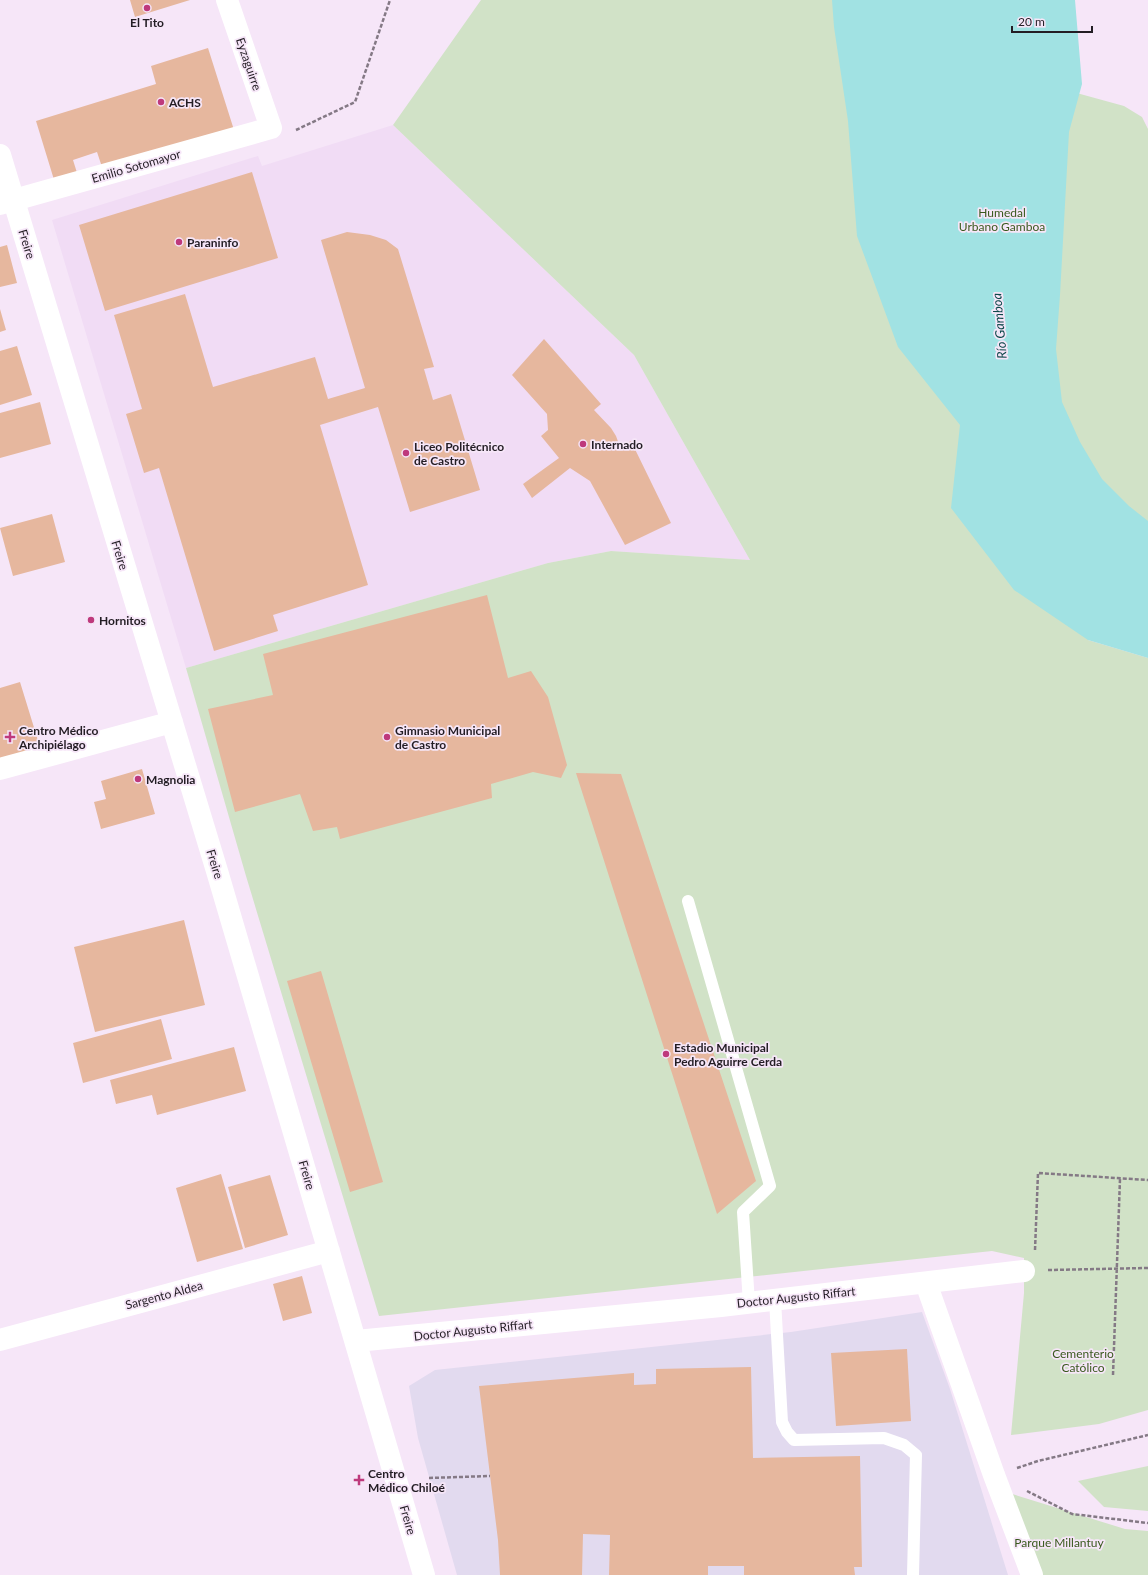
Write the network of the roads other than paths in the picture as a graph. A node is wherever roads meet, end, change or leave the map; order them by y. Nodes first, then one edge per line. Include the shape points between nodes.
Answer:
1 (227, 0) edge
2 (271, 128) joint
3 (0, 155) edge
4 (7, 202) edge
5 (172, 722) junction
6 (0, 769) edge
7 (688, 901) dead end
8 (329, 1251) junction
9 (1029, 1270) road end
10 (926, 1282) junction
11 (775, 1300) junction
12 (749, 1303) junction
13 (0, 1340) edge
14 (356, 1341) junction
15 (424, 1575) edge
16 (913, 1575) edge
17 (1032, 1575) edge

1 - 2 street, Eyzaguirre
2 - 4 street, Emilio Sotomayor
3 - 4 street, Freire
4 - 5 street, Freire
5 - 6 street
5 - 8 street, Freire
7 - 12 lane via 770,1186 742,1212
8 - 13 street, Sargento Aldea
8 - 14 street, Freire
9 - 10 street, Doctor Augusto Riffart
10 - 11 street, Doctor Augusto Riffart
10 - 17 street
11 - 12 street, Doctor Augusto Riffart
11 - 16 lane via 782,1422 794,1440 884,1438 904,1445 916,1455
12 - 14 street, Doctor Augusto Riffart
14 - 15 street, Freire

